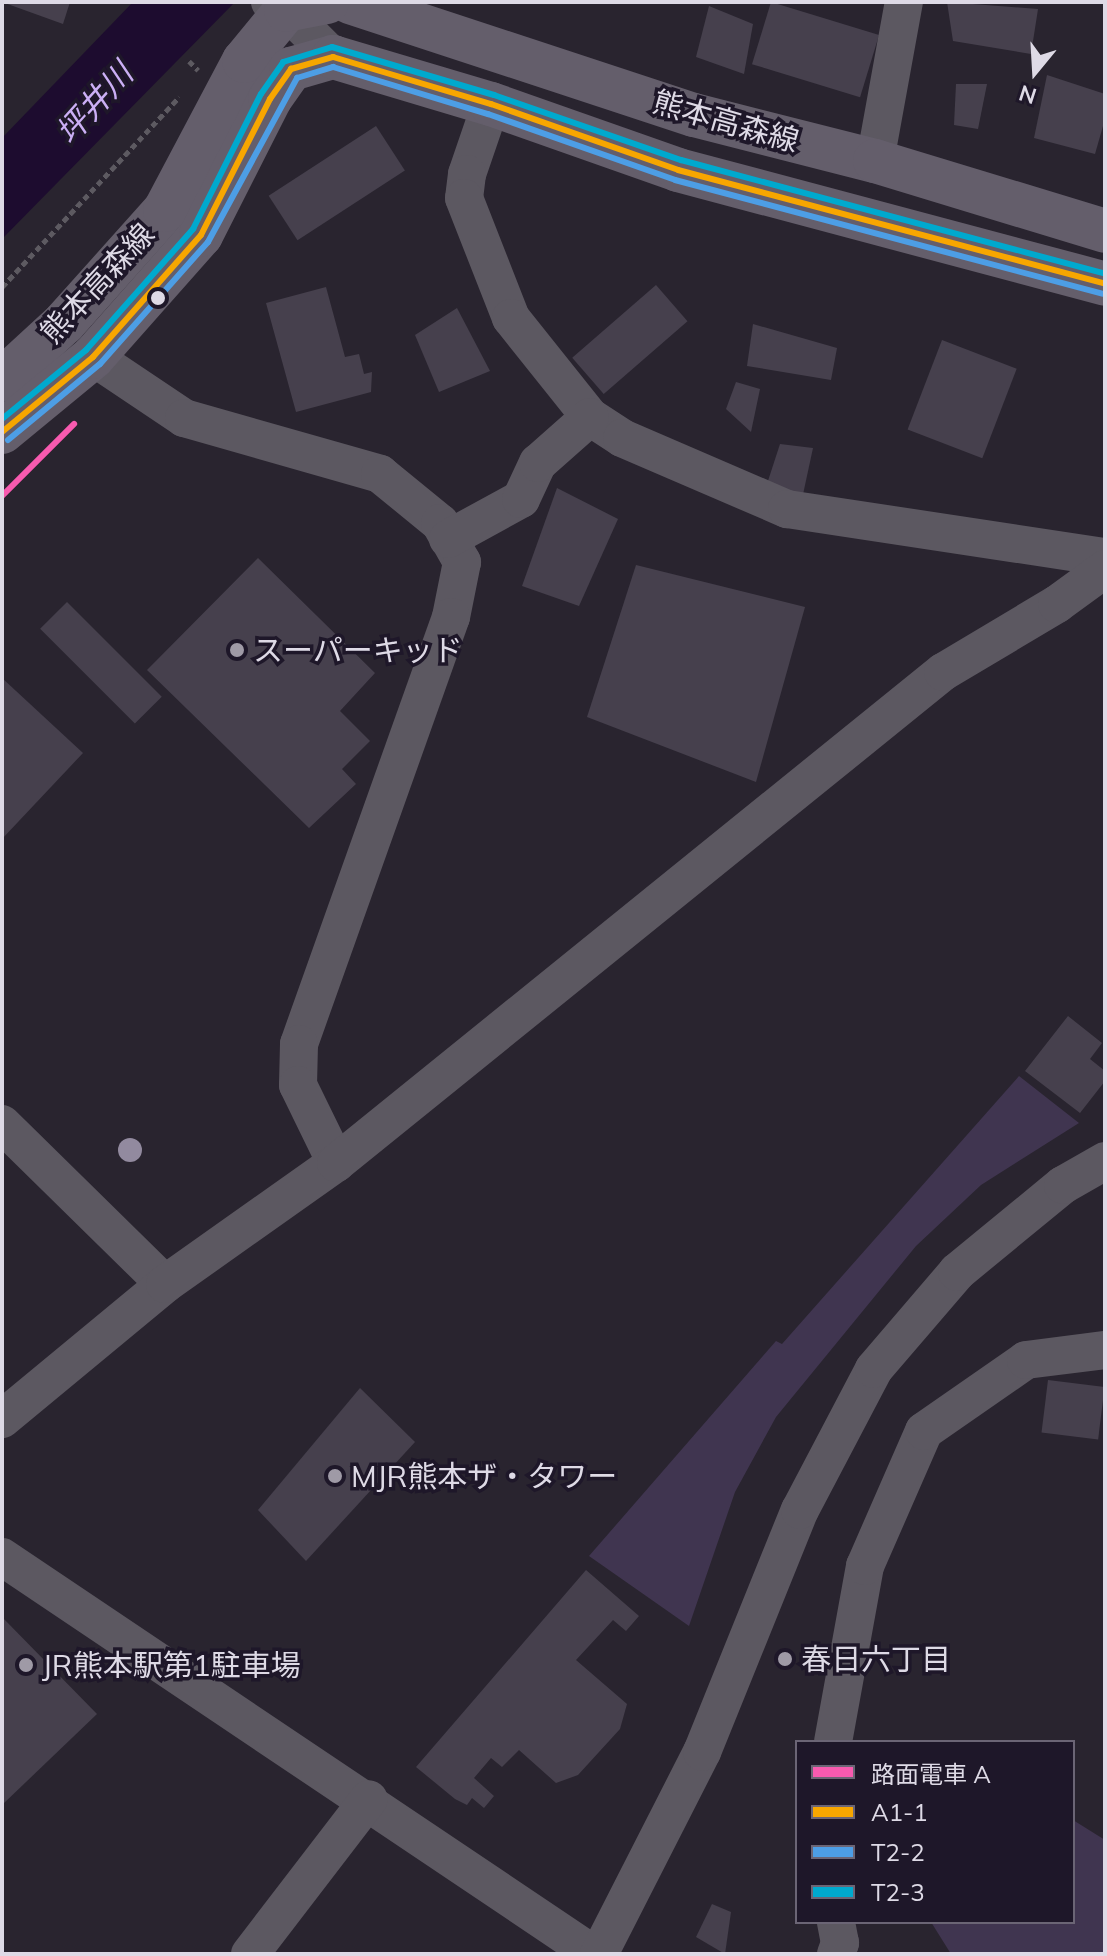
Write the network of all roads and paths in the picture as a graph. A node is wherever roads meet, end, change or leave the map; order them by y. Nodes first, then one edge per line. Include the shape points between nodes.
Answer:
1 (350, 2) edge
2 (904, 2) edge
3 (292, 4) edge
4 (333, 57) junction
5 (202, 73) dead end
6 (491, 104) junction
7 (875, 161) junction
8 (1105, 231) edge
9 (1105, 284) edge
10 (2, 287) edge
11 (93, 357) junction
12 (2, 380) edge
13 (590, 417) junction
14 (2, 432) edge
15 (448, 539) junction
16 (1105, 557) edge
17 (1105, 569) edge
18 (2, 1124) edge
19 (1105, 1161) edge
20 (336, 1163) junction
21 (165, 1284) junction
22 (1105, 1350) edge
23 (2, 1419) edge
24 (2, 1557) edge
25 (833, 1740) edge
26 (369, 1799) junction
27 (836, 1924) edge
28 (250, 1954) edge
29 (593, 1954) edge
30 (599, 1954) edge
31 (836, 1954) edge

1 - 7 main road, 熊本高森線 via 694,115
2 - 7 street
3 - 4 street
3 - 12 main road, 熊本高森線 via 244,61 165,210 64,323
4 - 6 main road, 熊本高森線
4 - 11 main road, 熊本高森線 via 291,69 270,99 201,235
5 - 10 path
6 - 9 main road, 熊本高森線 via 678,170
6 - 13 street via 464,198 511,318
7 - 8 main road, 熊本高森線
11 - 14 main road, 熊本高森線
11 - 15 street via 184,418 380,474 440,523
13 - 15 street via 538,463 521,499
13 - 16 street via 622,438 787,509
15 - 20 street via 462,562 451,617 299,1044 298,1085
17 - 20 street via 943,672
18 - 21 street
19 - 30 street via 1063,1185 957,1272 874,1369 800,1510 702,1752
20 - 21 street
21 - 23 street
22 - 25 street via 1026,1360 924,1431 865,1566
24 - 26 street
26 - 28 street
26 - 29 street
27 - 31 street

